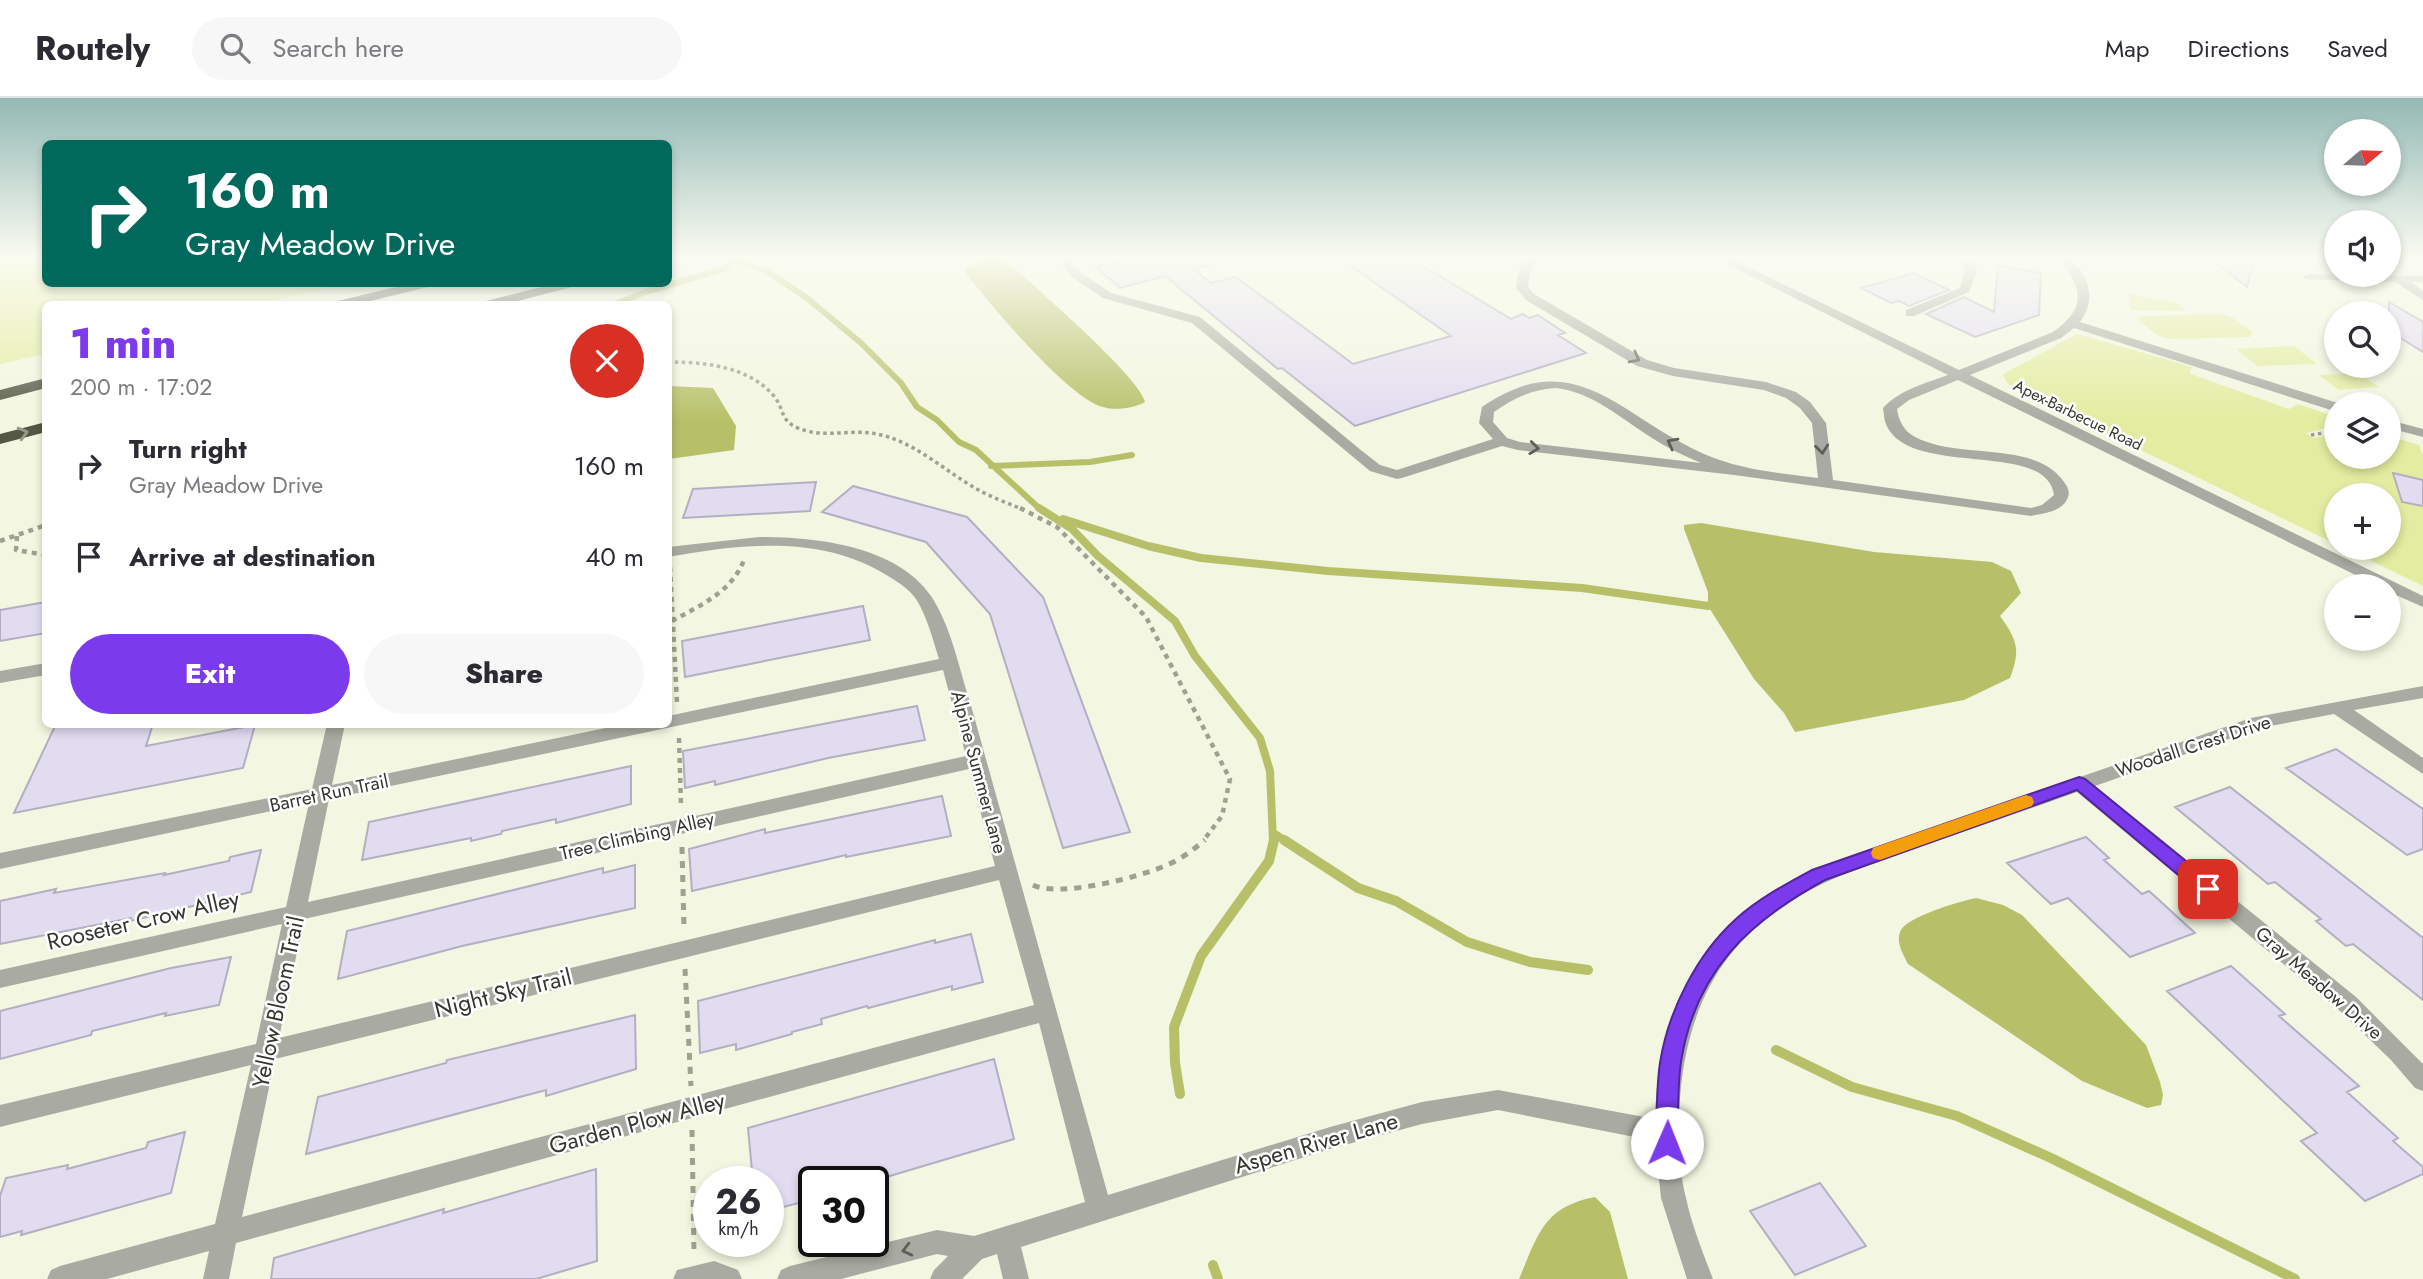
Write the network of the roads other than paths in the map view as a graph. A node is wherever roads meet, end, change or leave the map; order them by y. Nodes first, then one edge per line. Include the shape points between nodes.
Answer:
1 (1173, 312) edge
2 (1556, 312) edge
3 (1829, 312) edge
4 (2080, 312) edge
5 (2074, 324) junction
6 (1956, 375) junction
7 (42, 384) edge
8 (0, 395) edge
9 (2324, 403) edge
10 (2401, 427) edge
11 (42, 428) edge
12 (2423, 433) edge
13 (0, 439) edge
14 (1502, 441) junction
15 (1734, 471) junction
16 (1826, 484) junction
17 (672, 551) edge
18 (2423, 602) edge
19 (949, 663) junction
20 (42, 670) edge
21 (0, 677) edge
22 (2423, 692) edge
23 (2338, 708) junction
24 (673, 721) edge
25 (336, 728) edge
26 (638, 728) edge
27 (975, 761) junction
28 (2423, 767) edge
29 (2079, 783) junction
30 (321, 795) junction
31 (0, 861) edge
32 (1006, 871) junction
33 (298, 912) junction
34 (0, 979) edge
35 (1047, 1011) junction
36 (268, 1050) junction
37 (2423, 1081) edge
38 (0, 1116) edge
39 (1666, 1132) junction
40 (1099, 1209) junction
41 (227, 1233) junction
42 (1006, 1239) junction
43 (974, 1249) junction
44 (690, 1278) edge
45 (60, 1279) edge
46 (216, 1279) edge
47 (729, 1279) edge
48 (790, 1279) edge
49 (943, 1279) edge
50 (1016, 1279) edge
51 (1700, 1279) edge

1 - 14 street via 1196,320 1386,473 1397,475
2 -> 16 street via 1642,363 1766,386 1791,395 1819,423
3 - 6 street, Apex-Barbecue Road
4 - 5 street
5 - 6 street
5 - 9 street
6 - 16 street via 1895,402 1889,416 1894,428 1943,452 2004,457 2038,468 2062,489 2057,505 2031,512
6 - 18 street, Apex-Barbecue Road
7 - 8 highway
10 - 12 street
13 -> 11 highway
14 -> 15 street
15 -> 14 street via 1670,443 1577,388 1557,383 1504,397 1487,411 1486,423
15 - 16 street
17 - 19 street, Alpine Summer Lane via 710,544 809,544 878,562 925,599
19 - 24 street
19 - 27 street, Alpine Summer Lane
20 - 21 street
22 - 23 street, Woodall Crest Drive
23 - 28 street
23 - 29 street, Woodall Crest Drive via 2258,722
25 - 30 street, Yellow Bloom Trail
26 - 30 street, Barret Run Trail
27 - 32 street, Alpine Summer Lane
27 - 33 street, Tree Climbing Alley
29 - 37 street, Gray Meadow Drive via 2348,1004
29 - 39 street, Woodall Crest Drive via 1819,875 1757,912 1716,954 1684,1012 1670,1062
30 - 31 street, Barret Run Trail
30 - 33 street, Yellow Bloom Trail
32 - 35 street, Alpine Summer Lane
32 - 36 street, Night Sky Trail
33 - 34 street, Rooseter Crow Alley
33 - 36 street, Yellow Bloom Trail
35 - 40 street, Alpine Summer Lane
35 - 41 street, Garden Plow Alley
36 - 38 street, Night Sky Trail
36 - 41 street, Yellow Bloom Trail
39 - 40 street, Aspen River Lane via 1498,1100 1422,1113 1330,1138
39 - 51 street, Woodall Crest Drive via 1673,1198
40 - 42 street, Aspen River Lane
41 - 45 street, Garden Plow Alley
41 - 46 street, Yellow Bloom Trail
42 - 43 street, Aspen River Lane
42 - 50 street
43 -> 48 street, Aspen River Lane via 937,1242
43 - 49 street, Aspen River Lane
44 - 47 street via 714,1274

